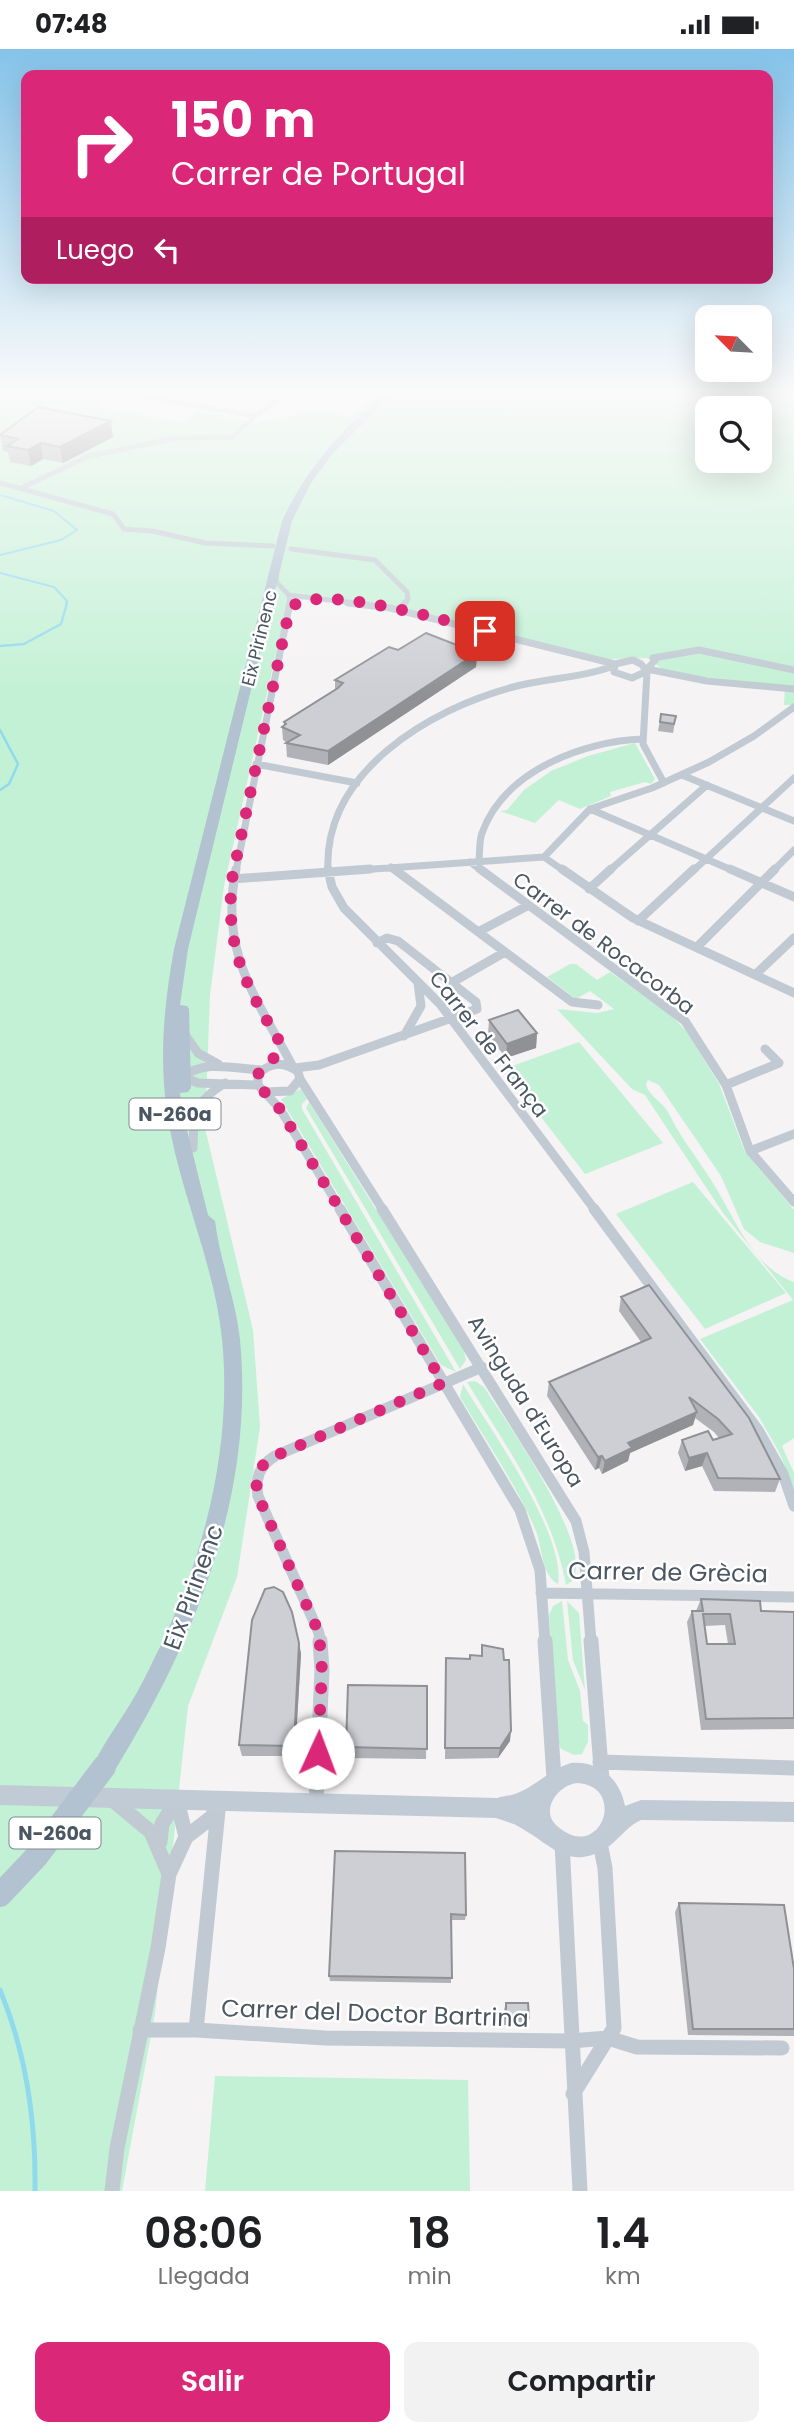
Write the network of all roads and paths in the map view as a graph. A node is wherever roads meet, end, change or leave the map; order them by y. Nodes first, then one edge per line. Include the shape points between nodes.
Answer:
1 (42, 494) edge
2 (300, 494) edge
3 (273, 546) dead end
4 (291, 549) dead end
5 (275, 572) junction
6 (289, 595) junction
7 (324, 600) junction
8 (399, 610) junction
9 (288, 616) junction
10 (658, 657) junction
11 (635, 661) junction
12 (614, 665) junction
13 (647, 670) junction
14 (794, 670) edge
15 (589, 671) junction
16 (617, 674) junction
17 (629, 678) junction
18 (794, 689) edge
19 (646, 690) junction
20 (793, 708) edge
21 (643, 739) junction
22 (256, 764) junction
23 (682, 775) junction
24 (794, 778) edge
25 (357, 783) junction
26 (664, 783) junction
27 (707, 786) junction
28 (762, 808) junction
29 (590, 809) junction
30 (794, 821) edge
31 (650, 835) junction
32 (794, 850) edge
33 (544, 857) junction
34 (705, 859) junction
35 (475, 861) junction
36 (391, 867) junction
37 (328, 872) junction
38 (232, 879) junction
39 (761, 883) junction
40 (589, 889) junction
41 (794, 897) edge
42 (527, 906) junction
43 (191, 916) junction
44 (638, 921) junction
45 (478, 932) junction
46 (794, 938) edge
47 (377, 943) junction
48 (696, 947) junction
49 (505, 952) junction
50 (756, 974) junction
51 (417, 980) junction
52 (451, 983) junction
53 (794, 993) edge
54 (173, 994) junction
55 (598, 1005) dead end
56 (182, 1020) junction
57 (452, 1020) junction
58 (404, 1036) junction
59 (281, 1044) junction
60 (765, 1049) dead end
61 (225, 1068) junction
62 (264, 1068) junction
63 (297, 1072) junction
64 (181, 1078) junction
65 (227, 1082) junction
66 (726, 1085) junction
67 (261, 1088) junction
68 (794, 1134) edge
69 (193, 1148) junction
70 (750, 1151) junction
71 (188, 1170) junction
72 (794, 1202) edge
73 (207, 1229) junction
74 (482, 1367) junction
75 (443, 1383) junction
76 (794, 1506) edge
77 (541, 1593) junction
78 (587, 1593) junction
79 (794, 1597) edge
80 (600, 1762) junction
81 (794, 1768) edge
82 (550, 1783) junction
83 (606, 1788) junction
84 (0, 1795) edge
85 (109, 1798) junction
86 (177, 1800) junction
87 (219, 1801) junction
88 (316, 1803) junction
89 (496, 1808) junction
90 (641, 1810) junction
91 (794, 1812) edge
92 (186, 1837) junction
93 (604, 1838) junction
94 (558, 1840) junction
95 (160, 1842) junction
96 (169, 1874) junction
97 (0, 1895) edge
98 (140, 2030) junction
99 (196, 2030) junction
100 (608, 2038) junction
101 (570, 2041) junction
102 (782, 2048) dead end
103 (573, 2094) junction
104 (112, 2191) edge
105 (580, 2191) edge

1 - 3 street via 113,514 124,529 205,543
2 - 5 main road, Eix Pirinenc / N-260a via 287,521
4 - 8 street via 374,560 407,592 408,599
5 - 6 street via 277,583
5 - 43 main road, Eix Pirinenc / N-260a
6 - 7 street
6 - 9 street, Avinguda d'Europa
7 - 8 street
7 - 9 street via 296,603
8 - 12 street
9 - 22 street, Avinguda d'Europa
10 - 11 street
10 - 13 street
10 - 14 street via 699,650
11 - 12 street
11 - 13 street
12 - 15 street
12 - 16 street
13 - 17 street
13 - 18 street
13 - 19 street
15 - 16 street
15 - 25 street via 522,684 456,707 394,744
16 - 17 street
17 - 19 street via 640,681
19 - 21 street
20 - 23 street
21 - 26 street
21 - 35 street via 593,747 520,782 485,821
22 - 25 street
22 - 38 street, Avinguda d'Europa
23 - 26 street
23 - 27 street
24 - 28 street
25 - 37 street via 333,832
26 - 29 street
27 - 28 street
27 - 31 street
28 - 30 street
28 - 34 street
29 - 31 street
29 - 33 street
31 - 34 street
31 - 40 street
32 - 39 street
33 - 35 street
33 - 40 street
34 - 39 street
34 - 44 street
35 - 36 street
35 - 42 street, Carrer de Rocacorba
36 - 37 street
36 - 45 street
37 - 38 street
37 - 47 street, Carrer de França via 337,898
38 - 59 street, Avinguda d'Europa via 235,954 248,989
39 - 41 street
39 - 48 street
40 - 44 street
42 - 45 street
42 - 66 street, Carrer de Rocacorba via 681,1017
43 - 54 main road, Eix Pirinenc / N-260a
43 - 56 main road, Eix Pirinenc / N-260a
44 - 48 street
45 - 49 street
46 - 50 street
47 - 51 street, Carrer de França
47 - 52 street via 395,939
48 - 50 street
49 - 52 street
49 - 55 street via 572,1002
50 - 53 street
51 - 57 street, Carrer de França
51 - 58 street via 421,1006
52 - 57 street via 478,1006
54 - 64 street via 177,999 177,1072
54 - 71 main road, Eix Pirinenc / N-260a via 171,1084
56 - 61 street via 190,1045
56 - 64 main road, Eix Pirinenc / N-260a
57 - 58 street
57 - 76 street, Carrer de França via 758,1428
58 - 63 street
59 - 62 street
59 - 63 street, Avinguda d'Europa
60 - 66 street via 779,1063
61 - 62 street
61 - 64 street via 195,1067
62 - 63 street via 280,1063
62 - 67 street
63 - 67 street via 287,1093
63 - 74 street, Avinguda d'Europa
64 - 65 street via 195,1083
64 - 69 main road, Eix Pirinenc / N-260a
64 - 71 street via 177,1084
65 - 67 street
65 - 69 street via 202,1098 194,1112
66 - 70 street, Carrer de Rocacorba
67 - 75 street via 280,1109
68 - 70 street
69 - 73 main road, Eix Pirinenc / N-260a
70 - 72 street, Carrer de Rocacorba
71 - 73 main road, Eix Pirinenc / N-260a
73 - 97 main road, Eix Pirinenc / N-260a, bridge via 231,1337 233,1416 224,1492 190,1607 143,1703 104,1767 36,1857
74 - 75 street
74 - 78 street, Avinguda d'Europa via 576,1521
75 - 77 street via 520,1510 537,1555
75 - 88 street via 275,1456 262,1466 256,1481 258,1496 319,1633 322,1670
77 - 78 street, Carrer de Grècia
77 - 82 street
78 - 79 street, Carrer de Grècia
78 - 80 street, Avinguda d'Europa
80 - 81 street
80 - 83 street, Avinguda d'Europa
82 - 83 main road via 579,1772
82 - 89 main road via 517,1804
82 - 94 main road via 542,1808 547,1828
83 - 90 main road
83 - 93 main road via 614,1809
84 - 85 main road
85 - 86 main road
85 - 95 street via 135,1814
86 - 87 main road
86 - 92 street
86 - 95 street via 162,1824
87 - 88 main road
87 - 92 street via 212,1817
87 - 99 street, Carrer del Doctor Bartrina
88 - 89 main road
89 - 94 main road via 523,1817
90 - 91 main road
90 - 93 main road via 624,1817
92 - 96 street
93 - 94 main road via 585,1848
93 - 100 street via 614,2028
94 - 101 street
95 - 96 street
96 - 98 street
98 - 99 street
98 - 104 street
99 - 101 street, Carrer del Doctor Bartrina via 324,2038
100 - 101 street, Carrer del Doctor Bartrina
100 - 102 street, Carrer del Doctor Bartrina via 637,2047
100 - 103 street
101 - 103 street
103 - 105 street

